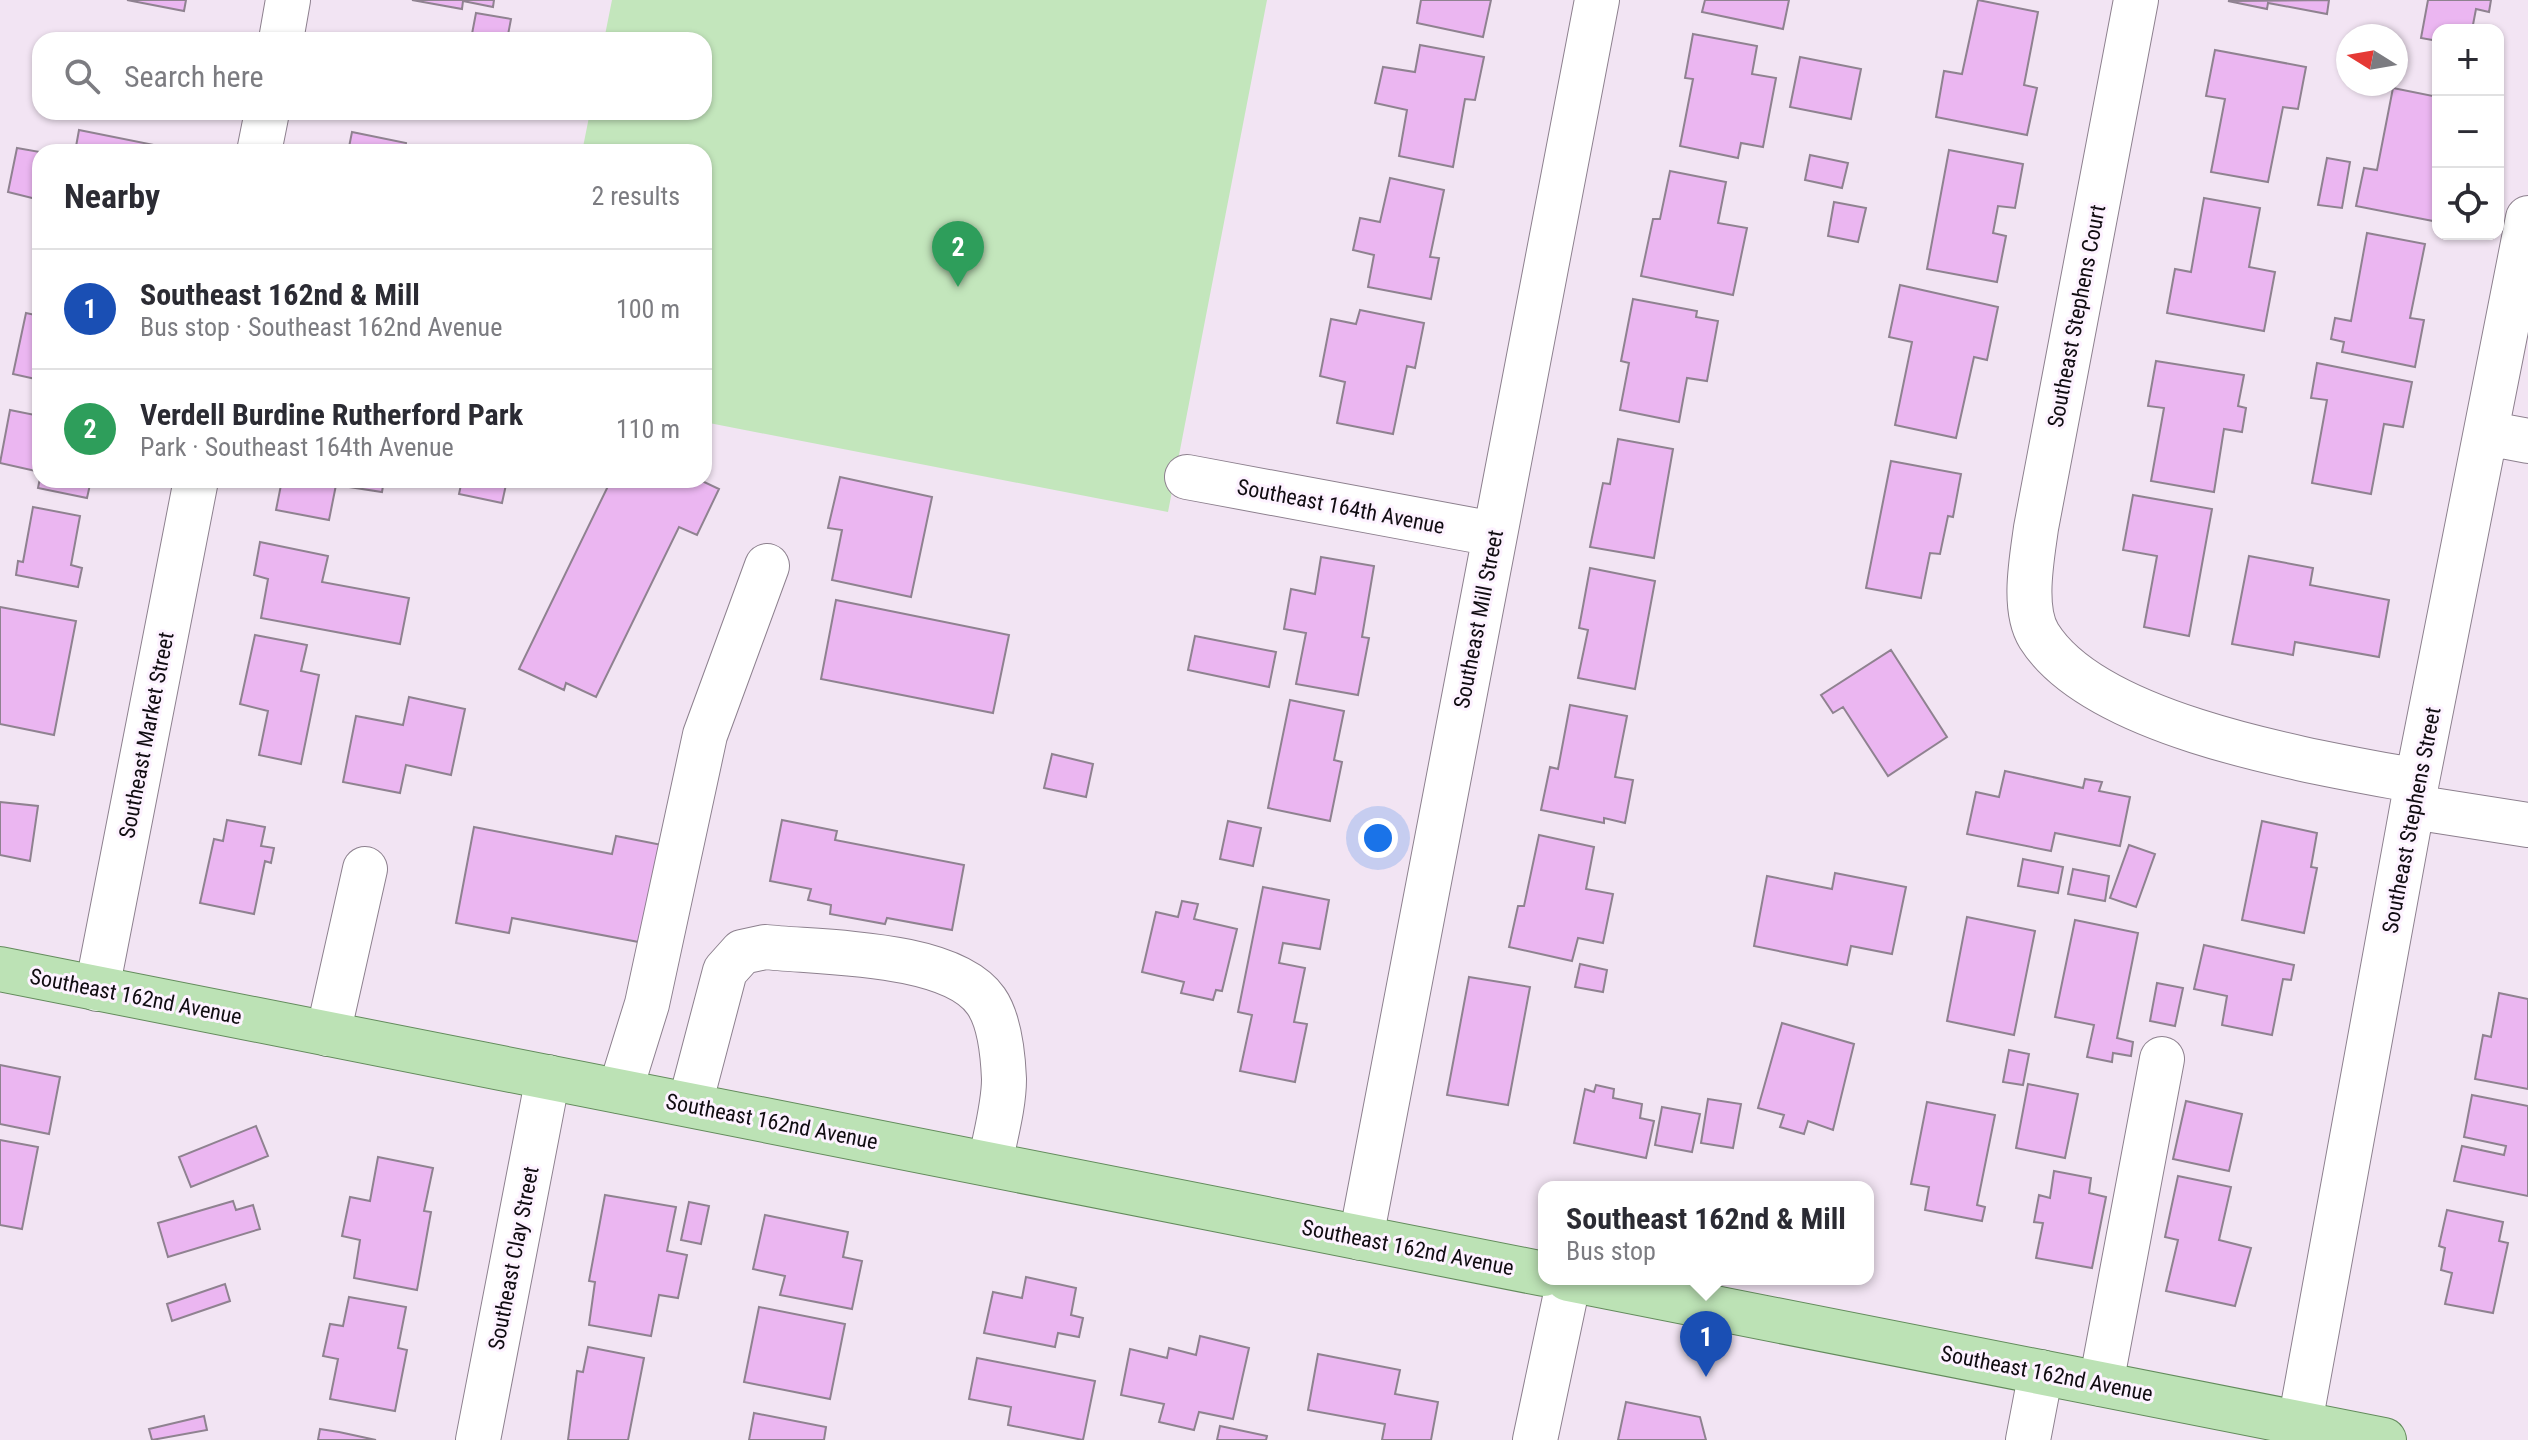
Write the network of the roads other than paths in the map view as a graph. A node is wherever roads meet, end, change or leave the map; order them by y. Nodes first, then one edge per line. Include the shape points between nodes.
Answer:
1 (288, 0) edge
2 (1597, 0) edge
3 (2136, 0) edge
4 (282, 32) edge
5 (265, 120) edge
6 (261, 144) edge
7 (2528, 218) edge
8 (2513, 376) edge
9 (2486, 433) junction
10 (2528, 441) edge
11 (1187, 477) dead end
12 (194, 488) edge
13 (1494, 534) junction
14 (767, 566) dead end
15 (2415, 794) junction
16 (2528, 825) edge
17 (365, 869) dead end
18 (0, 969) edge
19 (97, 989) junction
20 (328, 1034) junction
21 (2162, 1059) dead end
22 (548, 1077) junction
23 (620, 1091) junction
24 (690, 1104) junction
25 (990, 1164) junction
26 (1361, 1238) junction
27 (1538, 1273) edge
28 (1567, 1285) edge
29 (1599, 1285) edge
30 (2041, 1372) junction
31 (2101, 1384) junction
32 (2300, 1423) junction
33 (478, 1440) edge
34 (1535, 1440) edge
35 (2028, 1440) edge
36 (2384, 1440) edge

1 - 4 street
2 - 13 street, Southeast Mill Street
3 - 15 street, Southeast Stephens Court via 2036,528 2029,587 2037,633 2063,665 2113,696 2170,721 2251,750
5 - 6 street
7 - 8 street, Southeast Stephens Street
8 - 9 street, Southeast Stephens Street
9 - 10 street
9 - 15 street, Southeast Stephens Street
11 - 13 street, Southeast 164th Avenue
12 - 19 street, Southeast Market Street
13 - 26 street, Southeast Mill Street
14 - 23 street via 705,735 647,1004
15 - 16 street
15 - 32 street, Southeast Stephens Street
17 - 20 street
18 - 19 main road, Southeast 162nd Avenue
19 - 20 main road, Southeast 162nd Avenue
20 - 22 main road, Southeast 162nd Avenue
21 - 31 street
22 - 23 main road, Southeast 162nd Avenue
22 - 33 street, Southeast Clay Street
23 - 24 main road, Southeast 162nd Avenue
24 - 25 main road, Southeast 162nd Avenue
24 - 25 street via 725,971 742,952 765,947 917,963 962,979 987,1002 999,1037 1004,1081
25 - 26 main road, Southeast 162nd Avenue
26 - 27 main road, Southeast 162nd Avenue
28 - 34 street
29 - 30 main road, Southeast 162nd Avenue
30 - 31 main road, Southeast 162nd Avenue
30 - 35 street
31 - 32 main road, Southeast 162nd Avenue
32 - 36 main road, Southeast 162nd Avenue

